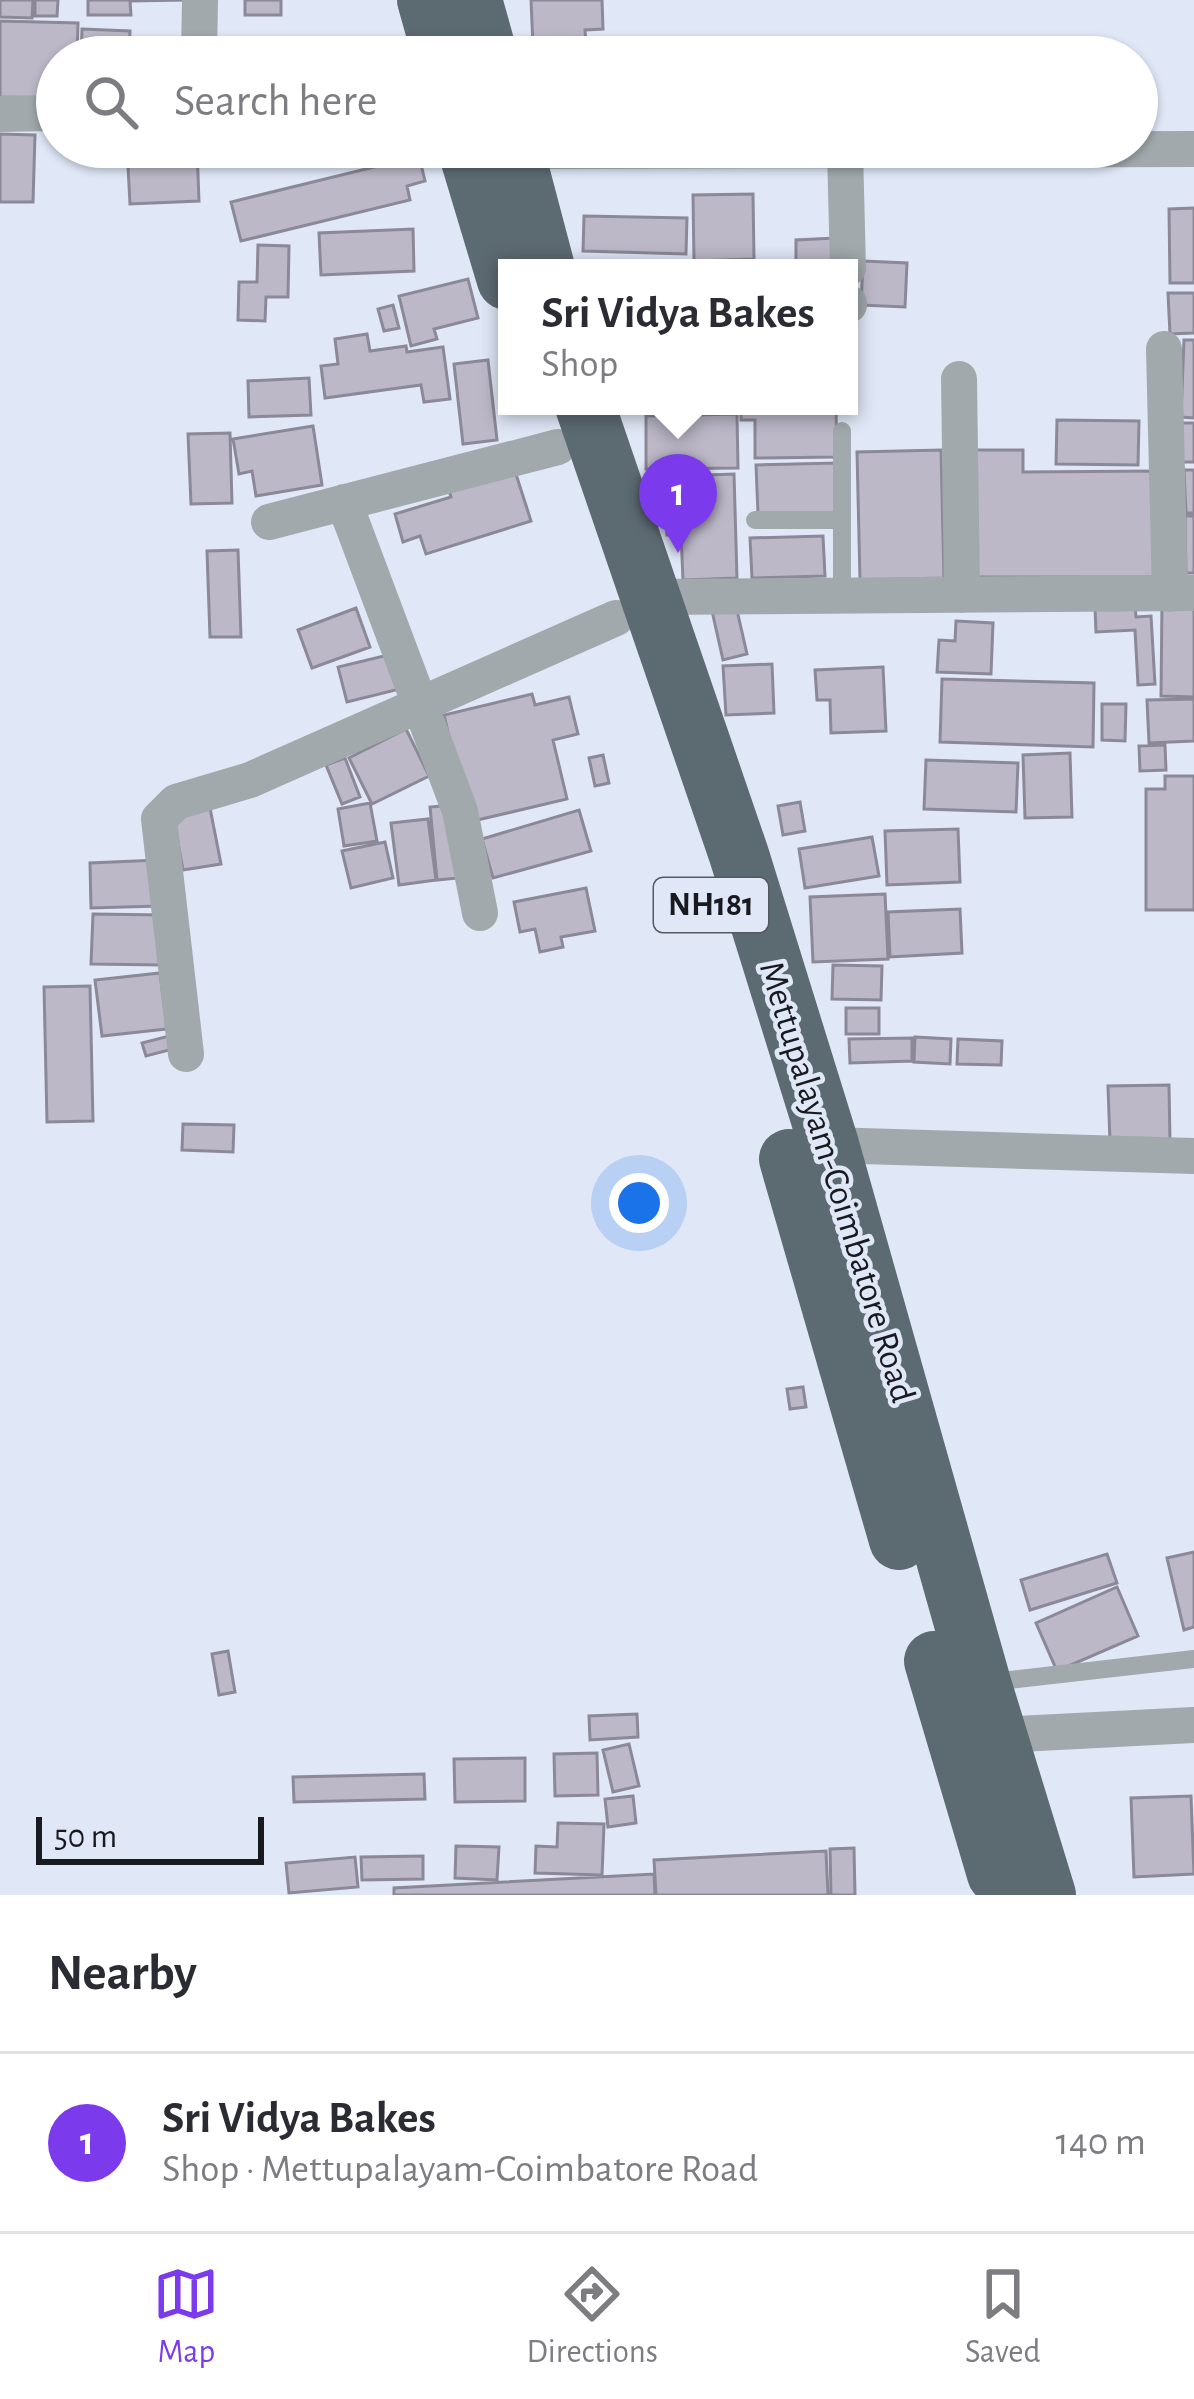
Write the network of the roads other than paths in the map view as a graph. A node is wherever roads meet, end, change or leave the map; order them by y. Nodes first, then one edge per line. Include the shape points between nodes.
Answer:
1 (200, 0) edge
2 (427, 0) edge
3 (472, 0) edge
4 (200, 36) edge
5 (436, 36) edge
6 (482, 36) edge
7 (36, 113) edge
8 (0, 114) edge
9 (1158, 149) edge
10 (1194, 149) edge
11 (499, 168) edge
12 (506, 168) edge
13 (845, 168) edge
14 (506, 259) edge
15 (541, 259) edge
16 (848, 259) edge
17 (1164, 349) dead end
18 (959, 379) dead end
19 (563, 420) edge
20 (842, 431) dead end
21 (344, 502) junction
22 (755, 520) dead end
23 (842, 520) junction
24 (269, 522) dead end
25 (1182, 594) edge
26 (962, 595) junction
27 (842, 598) junction
28 (633, 607) junction
29 (423, 704) junction
30 (480, 913) dead end
31 (186, 1054) dead end
32 (829, 1145) junction
33 (1194, 1156) edge
34 (881, 1404) junction
35 (1194, 1659) edge
36 (979, 1722) junction
37 (1194, 1725) edge
38 (1004, 1895) edge
39 (1046, 1895) edge

1 - 4 street
2 - 5 highway
3 - 6 highway
7 - 8 street
9 - 10 street
11 - 14 highway
12 - 15 highway
13 - 16 street
17 - 25 street
18 - 26 street
19 - 21 street
19 - 28 highway, Mettupalayam-Coimbatore Road / NH181
20 - 23 lane
21 - 24 street
21 - 29 street
22 - 23 lane
23 - 27 lane
25 - 26 street
26 - 27 street
27 - 28 street
28 - 29 street
28 - 32 highway, Mettupalayam-Coimbatore Road / NH181 via 732,835
28 - 34 highway, NH181 via 711,904
29 - 30 street via 460,811
29 - 31 street via 250,780 176,802 159,819
32 - 33 street
32 - 34 highway, Mettupalayam-Coimbatore Road / NH181
34 - 36 highway, Mettupalayam-Coimbatore Road / NH181
35 - 36 lane
36 - 37 street
36 - 38 highway, NH181
36 - 39 highway, NH181

